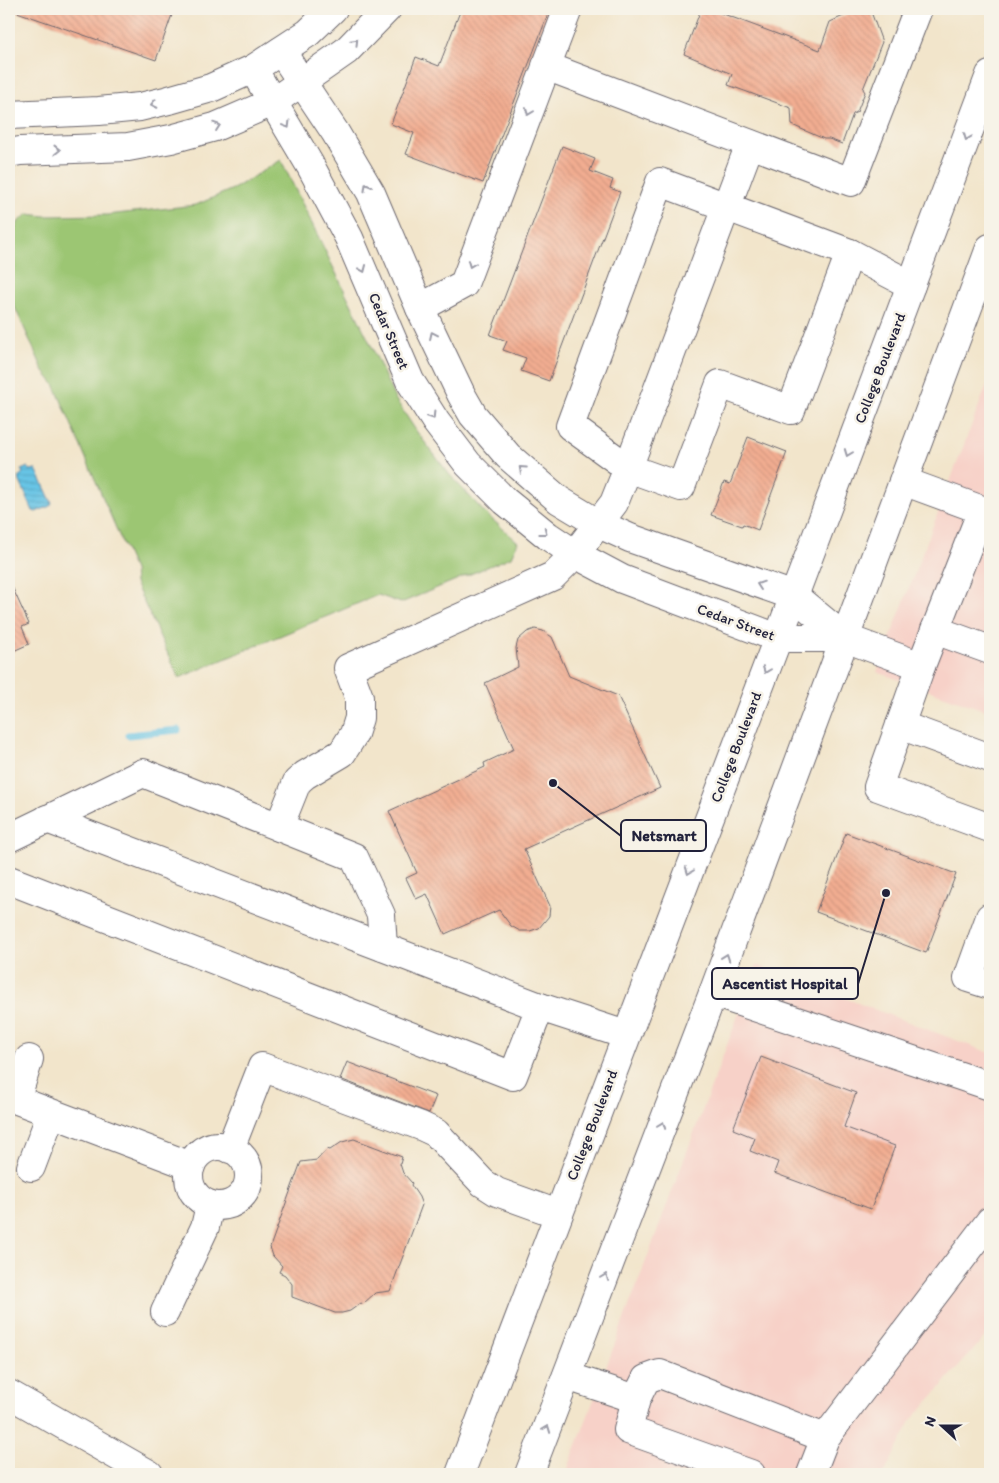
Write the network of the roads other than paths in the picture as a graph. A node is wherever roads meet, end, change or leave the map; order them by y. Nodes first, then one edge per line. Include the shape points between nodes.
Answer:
1 (333, 9) edge
2 (387, 9) edge
3 (568, 9) edge
4 (918, 9) edge
5 (281, 51) junction
6 (546, 66) junction
7 (253, 69) junction
8 (990, 75) edge
9 (302, 81) junction
10 (273, 102) junction
11 (9, 115) edge
12 (750, 144) junction
13 (9, 153) edge
14 (726, 206) junction
15 (990, 248) edge
16 (850, 253) junction
17 (911, 285) junction
18 (982, 293) edge
19 (420, 308) junction
20 (628, 468) junction
21 (903, 481) junction
22 (986, 512) edge
23 (599, 524) junction
24 (575, 554) junction
25 (794, 596) junction
26 (935, 630) junction
27 (778, 638) junction
28 (845, 638) junction
29 (990, 650) edge
30 (921, 666) junction
31 (900, 726) junction
32 (990, 758) edge
33 (47, 819) junction
34 (279, 827) junction
35 (990, 828) edge
36 (9, 838) edge
37 (9, 880) edge
38 (990, 917) edge
39 (383, 946) junction
40 (990, 985) edge
41 (713, 993) junction
42 (540, 1007) junction
43 (626, 1035) junction
44 (29, 1059) dead end
45 (990, 1086) edge
46 (12, 1099) edge
47 (51, 1114) junction
48 (230, 1149) junction
49 (191, 1166) junction
50 (31, 1167) dead end
51 (210, 1205) junction
52 (558, 1214) junction
53 (990, 1221) edge
54 (165, 1312) dead end
55 (567, 1376) junction
56 (9, 1394) edge
57 (636, 1399) junction
58 (825, 1438) junction
59 (149, 1474) edge
60 (460, 1474) edge
61 (530, 1474) edge
62 (751, 1474) edge
63 (811, 1474) edge

1 - 5 main road via 308,33
9 -> 2 main road via 346,51
3 - 6 main road
4 - 12 main road via 852,182
5 - 7 main road
5 - 9 main road
6 - 12 main road
6 -> 19 main road via 464,284
7 - 10 main road, Cedar Street
7 -> 11 main road via 211,88 140,106
8 -> 17 main road, College Boulevard
9 - 10 main road
19 -> 9 main road via 371,193
13 -> 10 main road via 136,146 215,127
10 -> 24 main road, Cedar Street via 349,238 410,381 436,422 468,464 505,502
12 - 14 main road
14 - 16 main road
14 - 20 main road
14 - 20 main road via 660,182 570,426
15 - 18 main road
16 - 17 main road
16 - 20 main road via 791,410 720,384 681,487
17 -> 25 main road, College Boulevard
18 - 21 main road
23 -> 19 main road via 559,500 490,436 473,415
20 - 23 main road via 614,503
21 - 22 main road
21 - 28 main road
22 - 26 main road
23 - 24 main road
25 -> 23 main road
24 - 27 main road, Cedar Street via 622,580
24 - 34 main road via 553,576 348,668 359,697 359,718 354,734 342,753 297,782
25 - 27 main road, College Boulevard
25 - 28 main road
26 - 29 main road
26 - 30 main road
27 - 28 main road, Cedar Street
27 -> 43 main road, College Boulevard
28 - 30 main road
41 -> 28 main road
30 - 31 main road
31 - 32 main road
31 - 35 main road via 878,787
33 - 34 main road via 144,773
33 - 36 main road
33 - 39 main road
34 - 39 main road via 354,857 381,915
37 - 42 main road via 513,1076
38 - 40 main road via 968,978
39 - 42 main road
41 - 45 main road
55 -> 41 main road
42 - 43 main road
43 - 52 main road, College Boulevard
44 - 46 main road
46 - 47 main road
47 - 49 main road
47 - 50 main road
48 - 49 main road via 211,1147 194,1159
48 - 51 main road via 245,1162 248,1172 246,1188 235,1201
48 - 52 main road via 262,1067 436,1133 483,1183 497,1192
49 - 51 main road via 191,1188 196,1196
51 - 54 main road via 205,1227
52 - 60 main road, College Boulevard
53 - 58 main road
55 - 57 main road
61 -> 55 main road
56 - 59 main road
57 - 58 main road via 646,1379 660,1374
57 - 62 main road via 628,1430
58 - 63 main road

